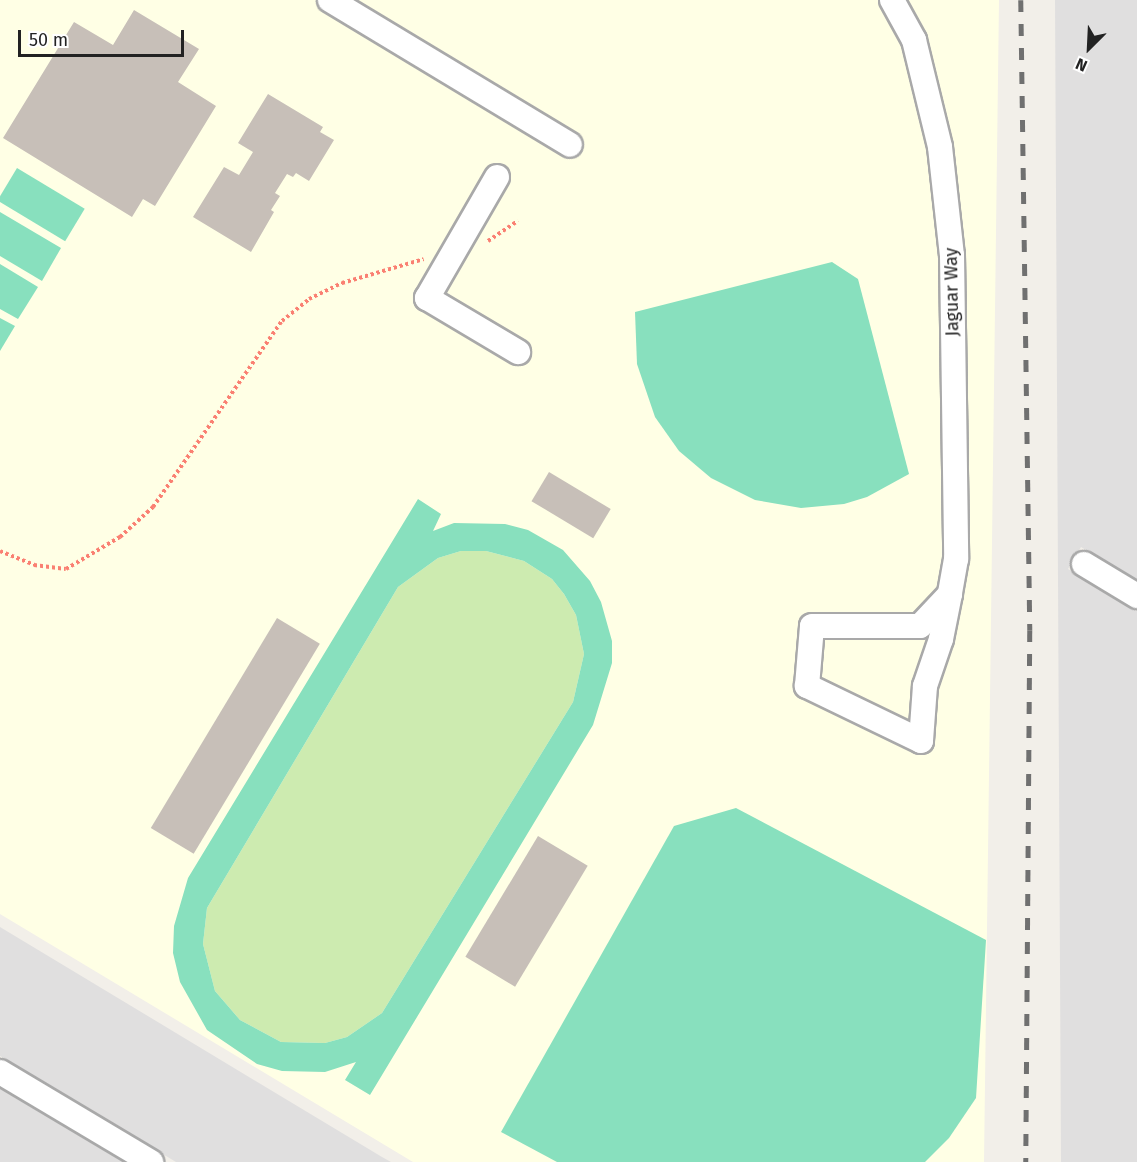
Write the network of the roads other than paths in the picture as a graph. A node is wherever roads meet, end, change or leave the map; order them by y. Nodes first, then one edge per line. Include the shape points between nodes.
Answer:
1 (330, 0) edge
2 (892, 0) edge
3 (356, 7) edge
4 (570, 145) dead end
5 (497, 177) dead end
6 (518, 352) dead end
7 (1084, 564) dead end
8 (950, 594) junction
9 (1137, 596) edge
10 (0, 1072) edge
11 (151, 1162) edge

1 - 3 street
2 - 8 street, Jaguar Way via 914,40 940,147 952,255 956,559
3 - 4 street
5 - 6 street via 427,298
7 - 9 street
8 - 8 street, Jaguar Way via 920,626 812,626 807,686 921,741 925,686 941,639
10 - 11 street

